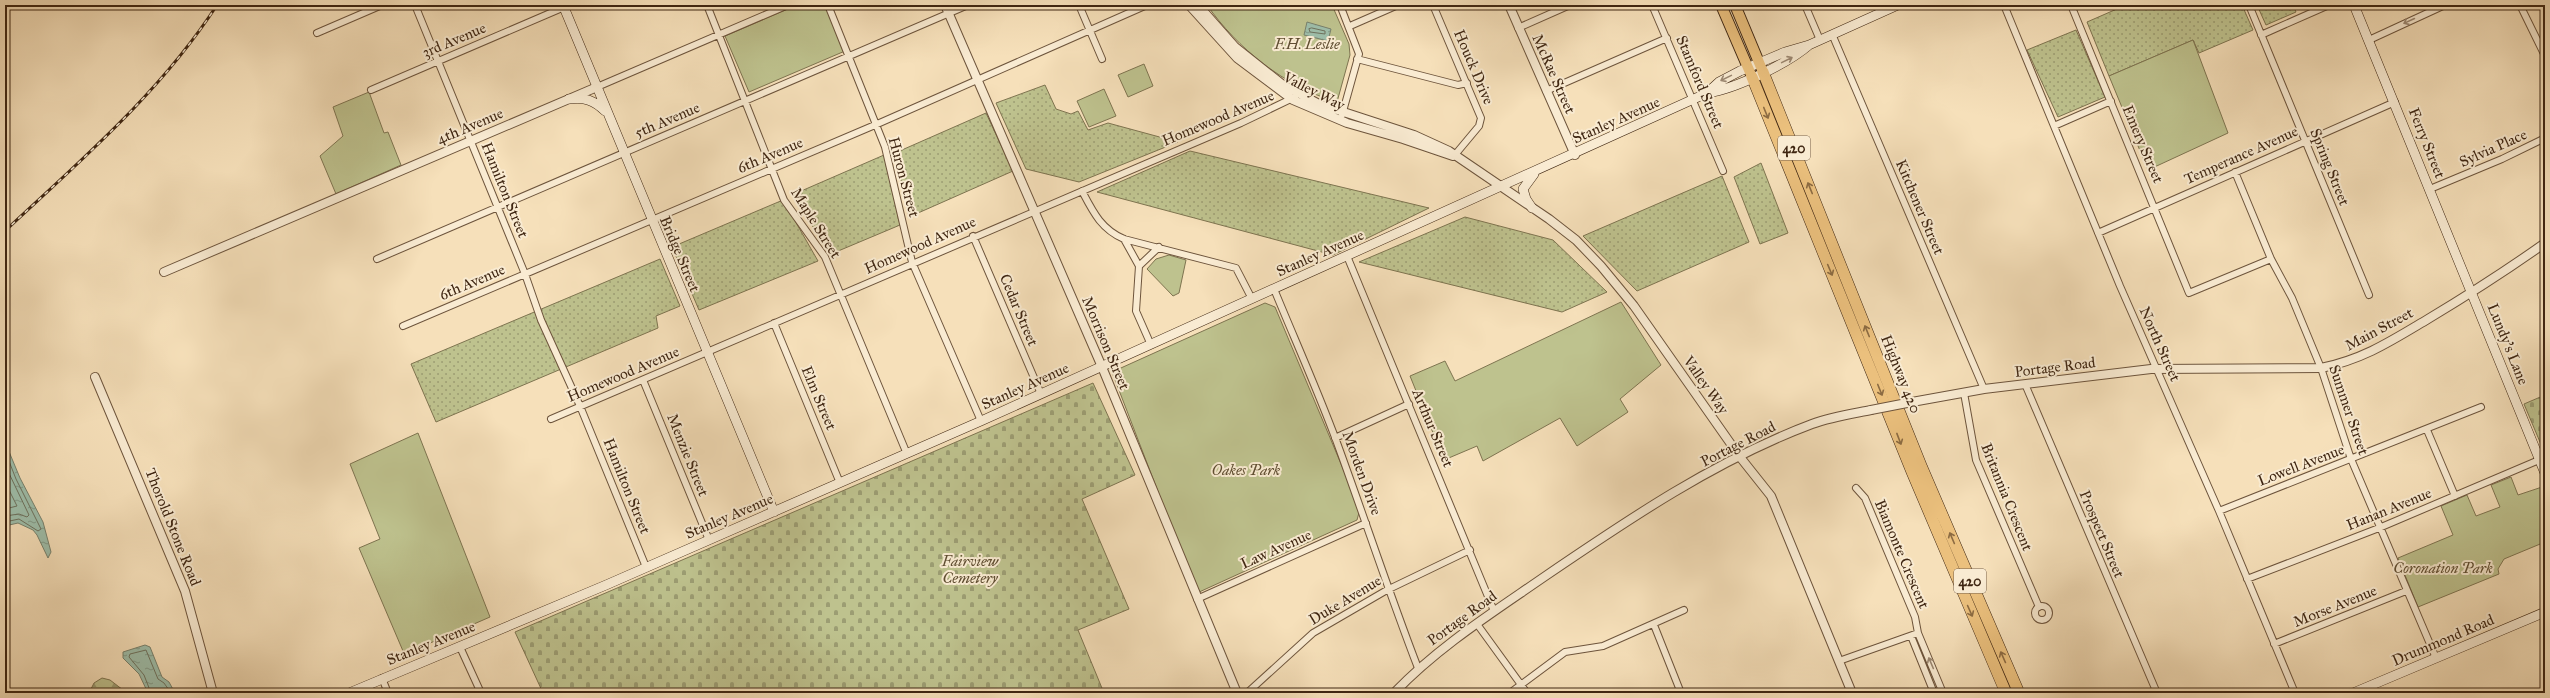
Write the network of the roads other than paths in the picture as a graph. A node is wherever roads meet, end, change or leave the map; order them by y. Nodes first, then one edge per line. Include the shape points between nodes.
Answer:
1 (382, 5) edge
2 (415, 5) edge
3 (707, 5) edge
4 (788, 5) edge
5 (828, 5) edge
6 (945, 5) edge
7 (968, 5) edge
8 (1079, 5) edge
9 (1147, 5) edge
10 (1189, 5) edge
11 (1198, 5) edge
12 (1340, 5) edge
13 (1398, 5) edge
14 (1433, 5) edge
15 (1509, 5) edge
16 (1570, 5) edge
17 (1652, 5) edge
18 (1721, 5) edge
19 (1728, 5) edge
20 (1735, 5) edge
21 (1805, 5) edge
22 (1898, 5) edge
23 (2004, 5) edge
24 (2071, 5) edge
25 (2249, 5) edge
26 (2329, 5) edge
27 (2354, 5) edge
28 (2445, 5) edge
29 (2520, 5) edge
30 (565, 6) edge
31 (949, 13) junction
32 (1350, 26) junction
33 (1518, 28) junction
34 (1090, 30) junction
35 (317, 32) dead end
36 (719, 34) junction
37 (1832, 34) junction
38 (2261, 35) junction
39 (1667, 38) junction
40 (1820, 40) junction
41 (2369, 40) junction
42 (2545, 56) edge
43 (849, 57) junction
44 (1102, 58) dead end
45 (1357, 59) junction
46 (438, 61) junction
47 (1755, 69) junction
48 (978, 80) junction
49 (1467, 83) junction
50 (597, 87) junction
51 (371, 90) dead end
52 (1546, 91) junction
53 (1295, 96) junction
54 (569, 99) junction
55 (1694, 99) junction
56 (746, 101) junction
57 (2111, 101) junction
58 (2395, 102) junction
59 (608, 115) junction
60 (1341, 117) junction
61 (875, 124) junction
62 (2054, 126) junction
63 (2545, 138) edge
64 (2306, 140) junction
65 (470, 141) junction
66 (624, 153) junction
67 (1575, 154) junction
68 (1454, 156) junction
69 (772, 169) junction
70 (1538, 170) junction
71 (1724, 170) dead end
72 (2235, 172) junction
73 (1502, 187) junction
74 (2430, 189) junction
75 (1082, 191) junction
76 (498, 208) junction
77 (1532, 208) junction
78 (2154, 209) junction
79 (1034, 210) junction
80 (651, 220) junction
81 (2098, 233) junction
82 (974, 236) junction
83 (1124, 239) junction
84 (2545, 243) edge
85 (1159, 247) junction
86 (1347, 256) junction
87 (377, 259) dead end
88 (2271, 259) junction
89 (912, 262) junction
90 (1139, 266) junction
91 (164, 272) dead end
92 (525, 274) junction
93 (1274, 289) junction
94 (2472, 293) junction
95 (841, 294) junction
96 (2369, 295) dead end
97 (1252, 299) junction
98 (774, 323) junction
99 (403, 326) dead end
100 (1151, 345) junction
101 (706, 352) junction
102 (1102, 367) junction
103 (2321, 368) junction
104 (2156, 369) junction
105 (95, 377) dead end
106 (643, 380) junction
107 (2025, 384) junction
108 (1984, 389) junction
109 (1964, 393) junction
110 (1041, 394) junction
111 (1409, 404) junction
112 (580, 406) junction
113 (2481, 407) dead end
114 (551, 419) dead end
115 (981, 421) junction
116 (2427, 430) junction
117 (1335, 438) junction
118 (907, 454) junction
119 (1740, 457) junction
120 (2351, 459) junction
121 (2539, 460) junction
122 (2545, 472) edge
123 (840, 483) junction
124 (1856, 488) dead end
125 (2455, 496) junction
126 (2219, 511) junction
127 (774, 512) junction
128 (1366, 523) junction
129 (2379, 528) junction
130 (709, 540) junction
131 (1470, 550) junction
132 (646, 567) junction
133 (2247, 579) junction
134 (1387, 590) junction
135 (2406, 591) junction
136 (1197, 598) junction
137 (2039, 607) dead end
138 (1684, 610) dead end
139 (1494, 611) junction
140 (2545, 612) edge
141 (1477, 624) junction
142 (1654, 625) junction
143 (1918, 633) junction
144 (1911, 636) junction
145 (2274, 644) junction
146 (460, 647) junction
147 (2436, 658) junction
148 (1839, 661) junction
149 (1418, 668) junction
150 (382, 678) junction
151 (1520, 684) junction
152 (213, 693) edge
153 (349, 693) edge
154 (388, 693) edge
155 (480, 693) edge
156 (1237, 693) edge
157 (1247, 693) edge
158 (1394, 693) edge
159 (1510, 693) edge
160 (1527, 693) edge
161 (1681, 693) edge
162 (1852, 693) edge
163 (1934, 693) edge
164 (1943, 693) edge
165 (2006, 693) edge
166 (2020, 693) edge
167 (2157, 693) edge
168 (2295, 693) edge
169 (2353, 693) edge

1 - 35 street
2 - 46 street, Hamilton Street
3 - 36 street, Maple Street
4 - 36 street, 4th Avenue
5 - 43 street, Huron Street
6 - 31 street, Morrison Street
7 - 31 street, 5th Avenue
8 - 34 street
9 - 34 street, 6th Avenue
10 - 53 street, Valley Way via 1237,58
11 - 53 street, Valley Way via 1241,53
12 - 32 street
13 - 32 street
14 - 49 street, Houck Drive
15 - 33 street, McRae Street
16 - 33 street
17 - 39 street, Stamford Street
18 - 47 highway, 420
19 - 47 highway
20 - 47 highway, 420
21 - 40 street
22 - 37 main road, Stanley Avenue
23 - 62 street, North Street
24 - 57 street, Emery Street
25 - 38 street, Spring Street
26 - 38 street
27 - 41 main road, Ferry Street
28 -> 41 street
29 - 42 street
30 - 46 street, 3rd Avenue
30 - 50 main road, Bridge Street
31 - 43 street, 5th Avenue
31 - 48 street, Morrison Street
32 - 45 street via 1358,47
33 - 52 street, McRae Street
34 - 44 street
34 - 48 street, 6th Avenue
36 - 50 street, 4th Avenue
36 - 56 street, Maple Street
37 - 40 main road, Stanley Avenue
37 - 108 street, Kitchener Street
38 - 64 street, Spring Street
39 - 52 street
39 - 55 street, Stamford Street
40 - 47 main road, Stanley Avenue via 1797,55
41 - 58 main road, Ferry Street
43 - 56 street, 5th Avenue
43 - 61 street, Huron Street
45 - 49 street via 1458,85
45 - 60 street
46 - 51 street, 3rd Avenue
46 - 65 street, Hamilton Street
47 - 55 main road, Stanley Avenue via 1722,91 1707,93
47 -> 165 highway, Highway 420 / 420 via 1912,472
166 -> 47 highway, Highway 420 / 420 via 1922,468
48 - 61 street, 6th Avenue
48 - 79 street, Morrison Street
49 - 68 street, Houck Drive via 1479,111 1480,122
50 - 54 street, 4th Avenue
50 - 59 main road, Bridge Street
52 - 67 street, McRae Street
53 - 60 street, Valley Way
53 - 75 street, Homewood Avenue
54 - 59 main road via 582,97 592,100
54 - 65 street, 4th Avenue
55 - 67 main road, Stanley Avenue
55 - 71 street, Stamford Street
56 - 66 street, 5th Avenue
56 - 69 street, Maple Street
57 - 62 street
57 - 78 street, Emery Street
58 - 64 street, Temperance Avenue
58 - 74 main road, Ferry Street
59 - 66 main road, Bridge Street
60 - 68 street, Valley Way
61 - 69 street, 6th Avenue
61 - 89 street, Huron Street via 885,147
62 - 81 street, North Street
63 - 74 street, Sylvia Place
64 - 72 street, Temperance Avenue
64 - 96 street, Spring Street
65 - 76 street, Hamilton Street
65 - 91 street, 4th Avenue
66 - 76 street, 5th Avenue
66 - 80 main road, Bridge Street
67 - 70 main road, Stanley Avenue
68 - 73 street, Valley Way
69 - 80 street, 6th Avenue
69 - 95 street, Maple Street via 784,200 825,257
70 - 73 main road, Stanley Avenue
70 - 77 main road via 1528,179 1523,189
72 - 78 street, Temperance Avenue
72 - 88 street, Summer Street
73 - 77 street, Valley Way
73 - 86 main road, Stanley Avenue
74 - 94 main road, Ferry Street
75 - 79 street, Homewood Avenue
75 - 83 street via 1103,227
76 - 87 street, 5th Avenue
76 - 92 street, Hamilton Street
77 - 119 street, Valley Way via 1576,240 1621,289
78 - 81 street, Temperance Avenue
78 - 88 street, Emery Street via 2189,293
79 - 82 street, Homewood Avenue
79 - 102 street, Morrison Street
80 - 92 street, 6th Avenue
80 - 101 main road, Bridge Street
81 - 104 street, North Street
82 - 89 street, Homewood Avenue
82 - 110 street, Cedar Street
83 - 85 street
83 - 90 street
84 - 94 street, Main Street
85 - 90 street
85 - 97 street via 1236,268
86 - 93 main road, Stanley Avenue
86 - 111 street, Arthur Street
88 - 103 street, Summer Street via 2292,298
89 - 95 street, Homewood Avenue
89 - 115 street, Huron Street
90 - 100 street via 1136,310
92 - 99 street, 6th Avenue
92 - 112 street, Hamilton Street via 541,320
93 - 97 main road, Stanley Avenue
93 - 117 street, Morden Drive
94 - 103 street, Main Street via 2359,358
94 - 121 main road, Lundy's Lane
95 - 98 street, Homewood Avenue
95 - 118 street, Maple Street
97 - 100 main road, Stanley Avenue
98 - 101 street, Homewood Avenue
98 - 123 street, Elm Street
100 - 102 main road, Stanley Avenue
101 - 106 street, Homewood Avenue
101 - 127 main road, Bridge Street
102 - 110 main road, Stanley Avenue
102 - 136 street, Morrison Street
103 - 104 street, Main Street
103 - 120 street, Summer Street
104 - 107 street, Portage Road
104 - 126 street, North Street
105 - 152 street, Thorold Stone Road via 185,591
106 - 112 street, Homewood Avenue
106 - 130 street, Menzie Street
107 - 108 street, Portage Road
107 - 167 street, Prospect Street
108 - 109 street, Portage Road
109 - 119 street, Portage Road, bridge via 1812,424
109 - 137 street, Britannia Crescent via 1976,460
110 - 115 main road, Stanley Avenue
111 - 117 street
111 - 131 street, Arthur Street
112 - 114 street, Homewood Avenue
112 - 132 street, Hamilton Street
113 - 116 street, Lowell Avenue
115 - 118 main road, Stanley Avenue
116 - 120 street, Lowell Avenue
116 - 125 street
117 - 128 street, Morden Drive
118 - 123 main road, Stanley Avenue
119 - 139 street, Portage Road via 1653,504
119 - 148 street, Valley Way via 1770,496
120 - 126 street, Lowell Avenue
120 - 129 street, Summer Street
121 - 122 main road, Lundy's Lane
121 - 125 street, Hanan Avenue
123 - 127 main road, Stanley Avenue
124 - 143 street, Biamonte Crescent via 1865,498 1915,618
125 - 129 street, Hanan Avenue
126 - 133 street, North Street
127 - 130 main road, Stanley Avenue
128 - 134 street, Morden Drive
128 - 136 street, Law Avenue
129 - 133 street, Hanan Avenue
129 - 135 street, Summer Street
130 - 132 main road, Stanley Avenue
131 - 134 street, Duke Avenue
131 - 139 street, Arthur Street
132 - 146 main road, Stanley Avenue
133 - 145 street, North Street
134 - 149 street, Morden Drive
134 - 157 street, Duke Avenue via 1313,633
135 - 145 street, Morse Avenue
135 - 147 street, Summer Street
136 - 156 street, Morrison Street
138 - 142 street
139 - 141 street, Portage Road
140 - 147 main road, Drummond Road
141 - 149 street, Portage Road
141 - 151 street
142 - 151 street via 1603,646 1565,652
142 - 161 street
143 - 144 street
164 -> 143 street, Biamonte Crescent
144 - 148 street
144 - 163 street
145 - 168 street, North Street
146 - 150 main road, Stanley Avenue
146 - 155 street
147 - 169 main road, Drummond Road
148 - 162 street, Valley Way
149 - 158 street, Portage Road
150 - 153 main road, Stanley Avenue
150 - 154 street
151 - 159 street
151 - 160 street

